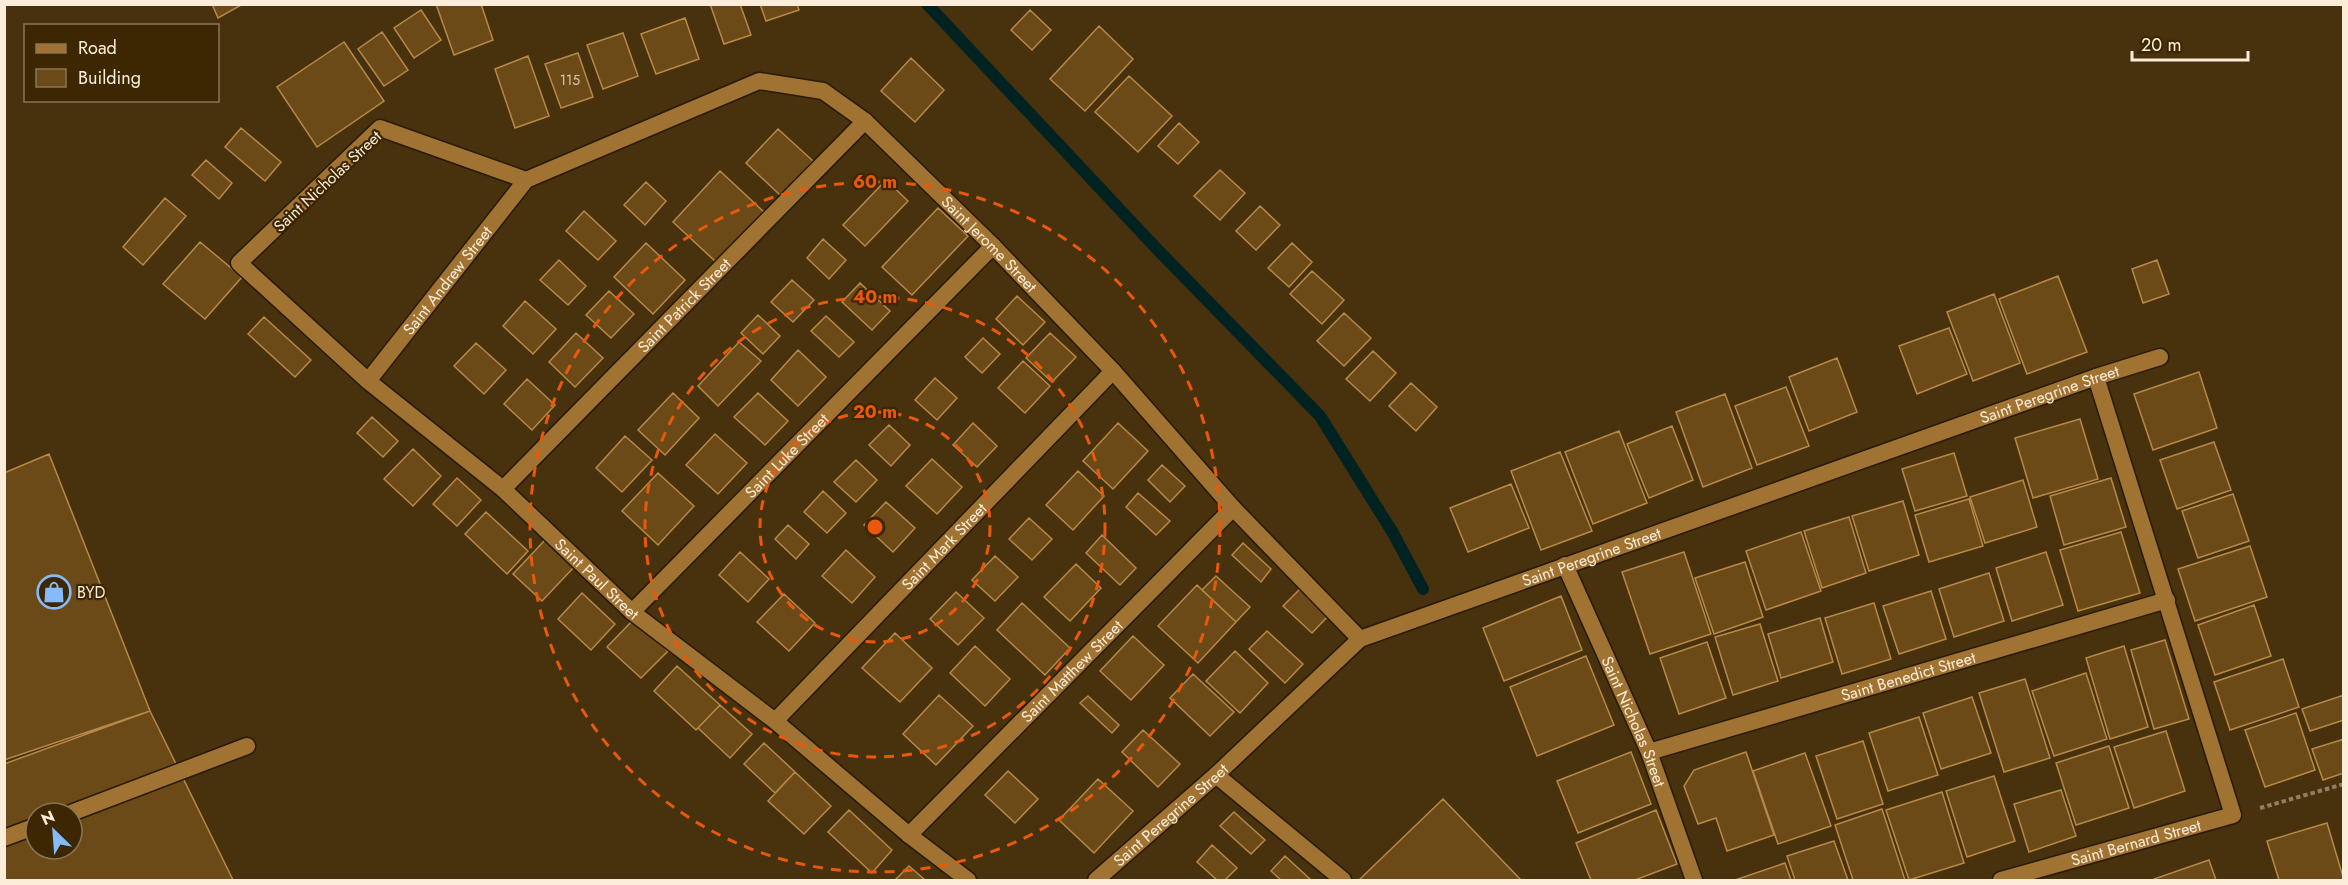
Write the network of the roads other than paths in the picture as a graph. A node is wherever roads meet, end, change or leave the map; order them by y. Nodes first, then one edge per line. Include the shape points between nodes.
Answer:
1 (866, 120) junction
2 (526, 180) junction
3 (993, 246) junction
4 (239, 263) joint
5 (2160, 357) dead end
6 (1113, 371) junction
7 (2096, 377) junction
8 (368, 381) junction
9 (503, 489) junction
10 (1233, 508) junction
11 (1565, 566) junction
12 (2167, 600) junction
13 (632, 612) junction
14 (1360, 639) junction
15 (775, 722) junction
16 (247, 746) dead end
17 (1649, 752) junction
18 (1216, 775) junction
19 (84, 808) edge
20 (24, 830) edge
21 (909, 835) junction
22 (4, 838) edge
23 (968, 880) edge
24 (1096, 880) edge
25 (1342, 880) edge
26 (1694, 880) edge
27 (2001, 880) edge

1 - 2 street, Saint Jerome Street via 823,91 759,81
1 - 3 street, Saint Jerome Street
1 - 9 street, Saint Patrick Street
2 - 4 street, Saint Nicholas Street via 381,128
2 - 8 street, Saint Andrew Street
3 - 6 street, Saint Jerome Street
3 - 13 street, Saint Luke Street
4 - 8 street, Saint Paul Street
5 - 7 street, Saint Peregrine Street
6 - 10 street, Saint Jerome Street
6 - 15 street, Saint Mark Street
7 - 11 street, Saint Peregrine Street
7 - 12 street
8 - 9 street, Saint Paul Street
9 - 13 street, Saint Paul Street
10 - 14 street, Saint Jerome Street
10 - 21 street, Saint Matthew Street
11 - 14 street, Saint Peregrine Street
11 - 17 street, Saint Nicholas Street
12 - 17 street, Saint Benedict Street
12 - 27 street, Saint Bernard Street via 2234,815
13 - 15 street, Saint Paul Street
14 - 18 street, Saint Peregrine Street
15 - 21 street, Saint Paul Street
16 - 19 street
17 - 26 street, Saint Nicholas Street
18 - 24 street, Saint Peregrine Street
18 - 25 street
20 - 22 street
21 - 23 street, Saint Paul Street

